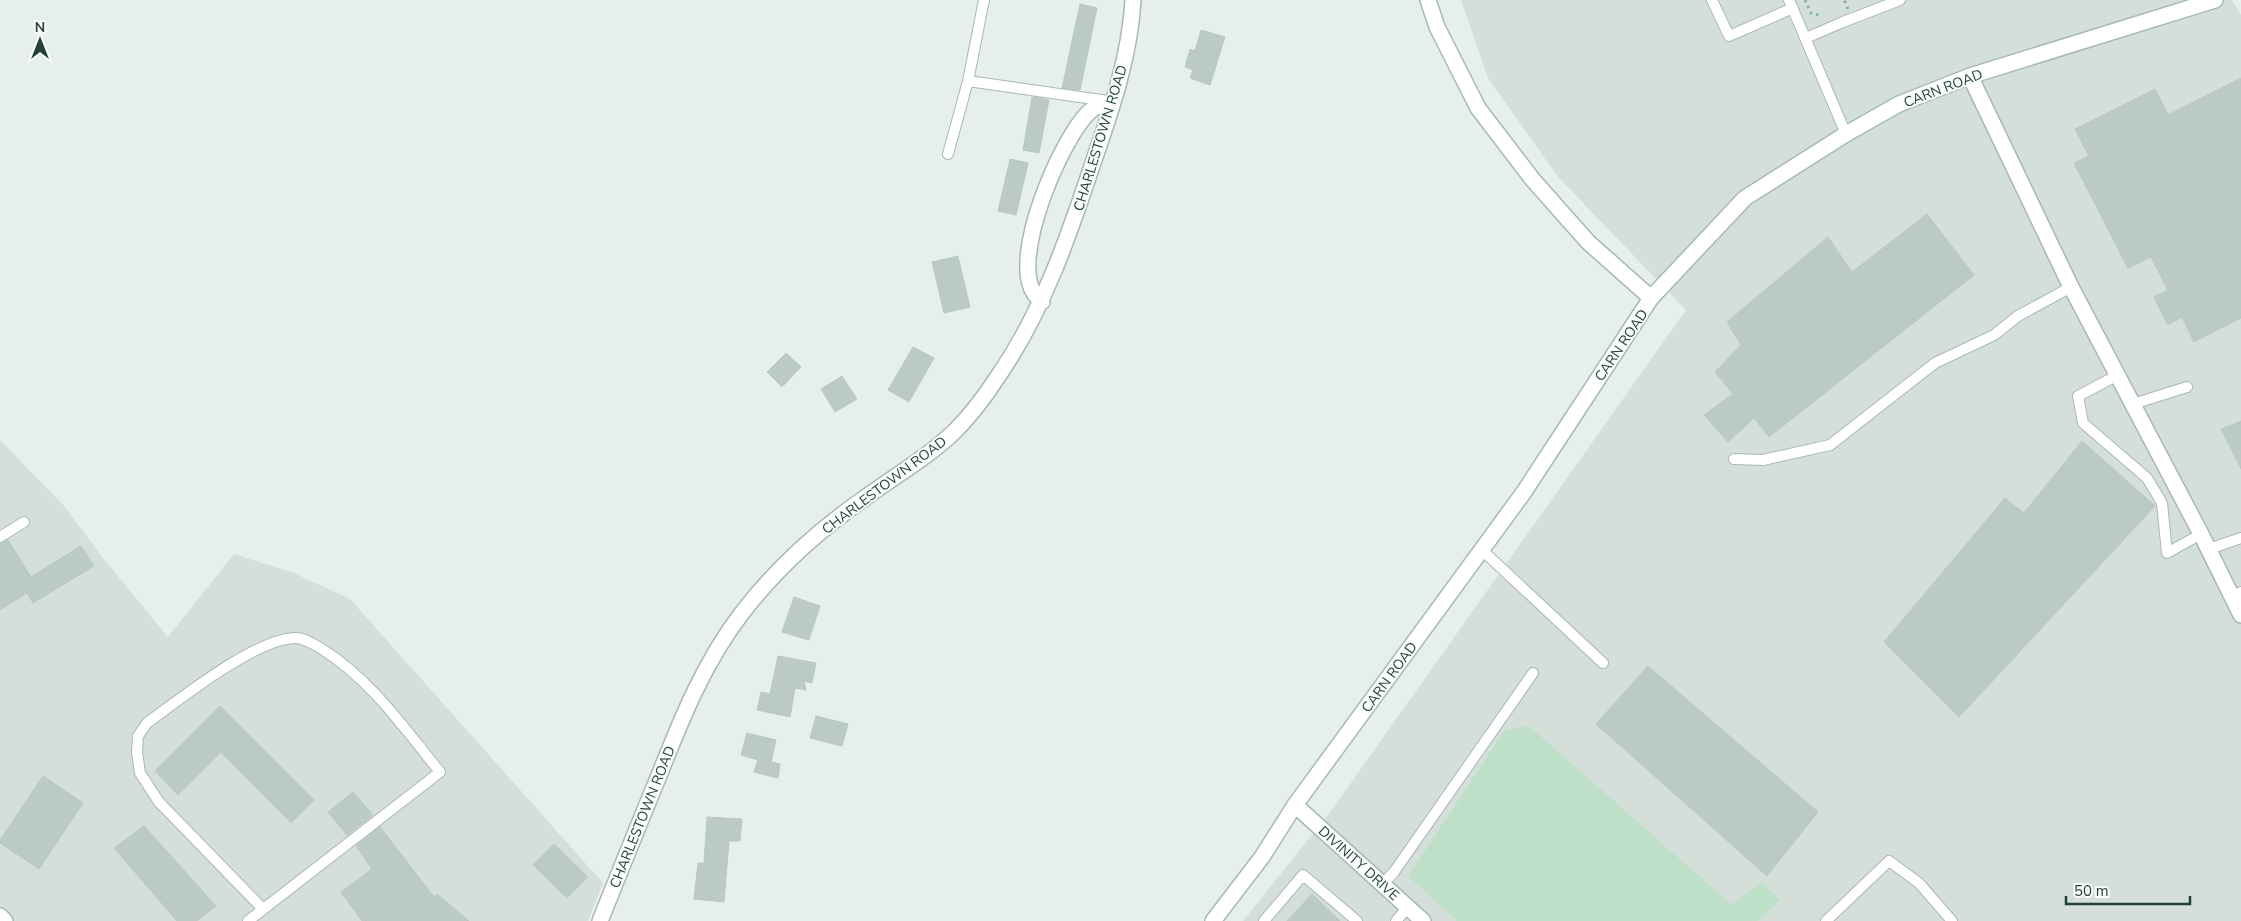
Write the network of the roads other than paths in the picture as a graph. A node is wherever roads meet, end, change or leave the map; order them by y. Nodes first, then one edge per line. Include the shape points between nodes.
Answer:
1 (984, 0) edge
2 (1134, 0) edge
3 (1428, 0) edge
4 (1712, 0) edge
5 (1900, 0) edge
6 (2215, 0) edge
7 (1791, 4) edge
8 (1806, 38) junction
9 (1970, 76) junction
10 (968, 81) junction
11 (1114, 102) junction
12 (1846, 134) junction
13 (948, 154) dead end
14 (2071, 287) junction
15 (1651, 298) junction
16 (1042, 302) junction
17 (2118, 375) junction
18 (2187, 387) dead end
19 (2133, 404) junction
20 (1734, 459) dead end
21 (24, 522) dead end
22 (2201, 534) junction
23 (0, 537) edge
24 (2241, 538) edge
25 (2209, 549) junction
26 (1482, 550) junction
27 (2236, 594) edge
28 (2241, 615) edge
29 (1603, 663) dead end
30 (1532, 673) dead end
31 (1295, 805) junction
32 (1382, 884) junction
33 (1408, 907) junction
34 (263, 909) junction
35 (0, 916) edge
36 (5, 921) edge
37 (248, 921) edge
38 (600, 921) edge
39 (1213, 921) edge
40 (1264, 921) edge
41 (1357, 921) edge
42 (1396, 921) edge
43 (1423, 921) edge
44 (1826, 921) edge
45 (1952, 921) edge

1 - 10 lane
2 - 11 street, CHARLESTOWN ROAD via 1130,34
3 - 15 street via 1437,27 1478,108 1533,180 1588,242
4 - 7 lane via 1729,36
5 - 8 lane
6 - 9 street, CARN ROAD
7 - 8 lane
8 - 12 lane
9 - 12 street, CARN ROAD via 1899,104
9 - 14 street
10 - 11 lane
10 - 13 lane
11 - 16 street, CHARLESTOWN ROAD
11 - 16 street via 1096,106 1090,111 1079,124 1051,174 1037,214 1029,262 1033,293
12 - 15 street, CARN ROAD via 1745,198
14 - 17 street
14 - 20 lane via 2018,316 1994,335 1935,363 1830,445 1763,460
15 - 26 street, CARN ROAD via 1524,492
16 - 38 street, CHARLESTOWN ROAD via 1002,370 973,412 956,430 862,500 798,554 766,584 725,636 686,710
17 - 19 street
17 - 22 lane via 2078,396 2083,423 2147,478 2162,503 2167,554
18 - 19 lane
19 - 22 street
21 - 23 lane
22 - 25 street
24 - 25 lane
25 - 27 street
26 - 29 lane
26 - 31 street, CARN ROAD
27 - 28 street
30 - 32 lane via 1394,872
31 - 32 street, DIVINITY DRIVE
31 - 39 street, CARN ROAD via 1262,857
32 - 33 street, DIVINITY DRIVE
33 - 42 lane
33 - 43 street, DIVINITY DRIVE
34 - 34 lane via 440,772 384,703 340,660 296,637 246,655 147,723 138,736 140,773 159,802
34 - 37 lane
35 - 36 street
40 - 41 lane via 1303,876
44 - 45 lane via 1888,861 1919,883

